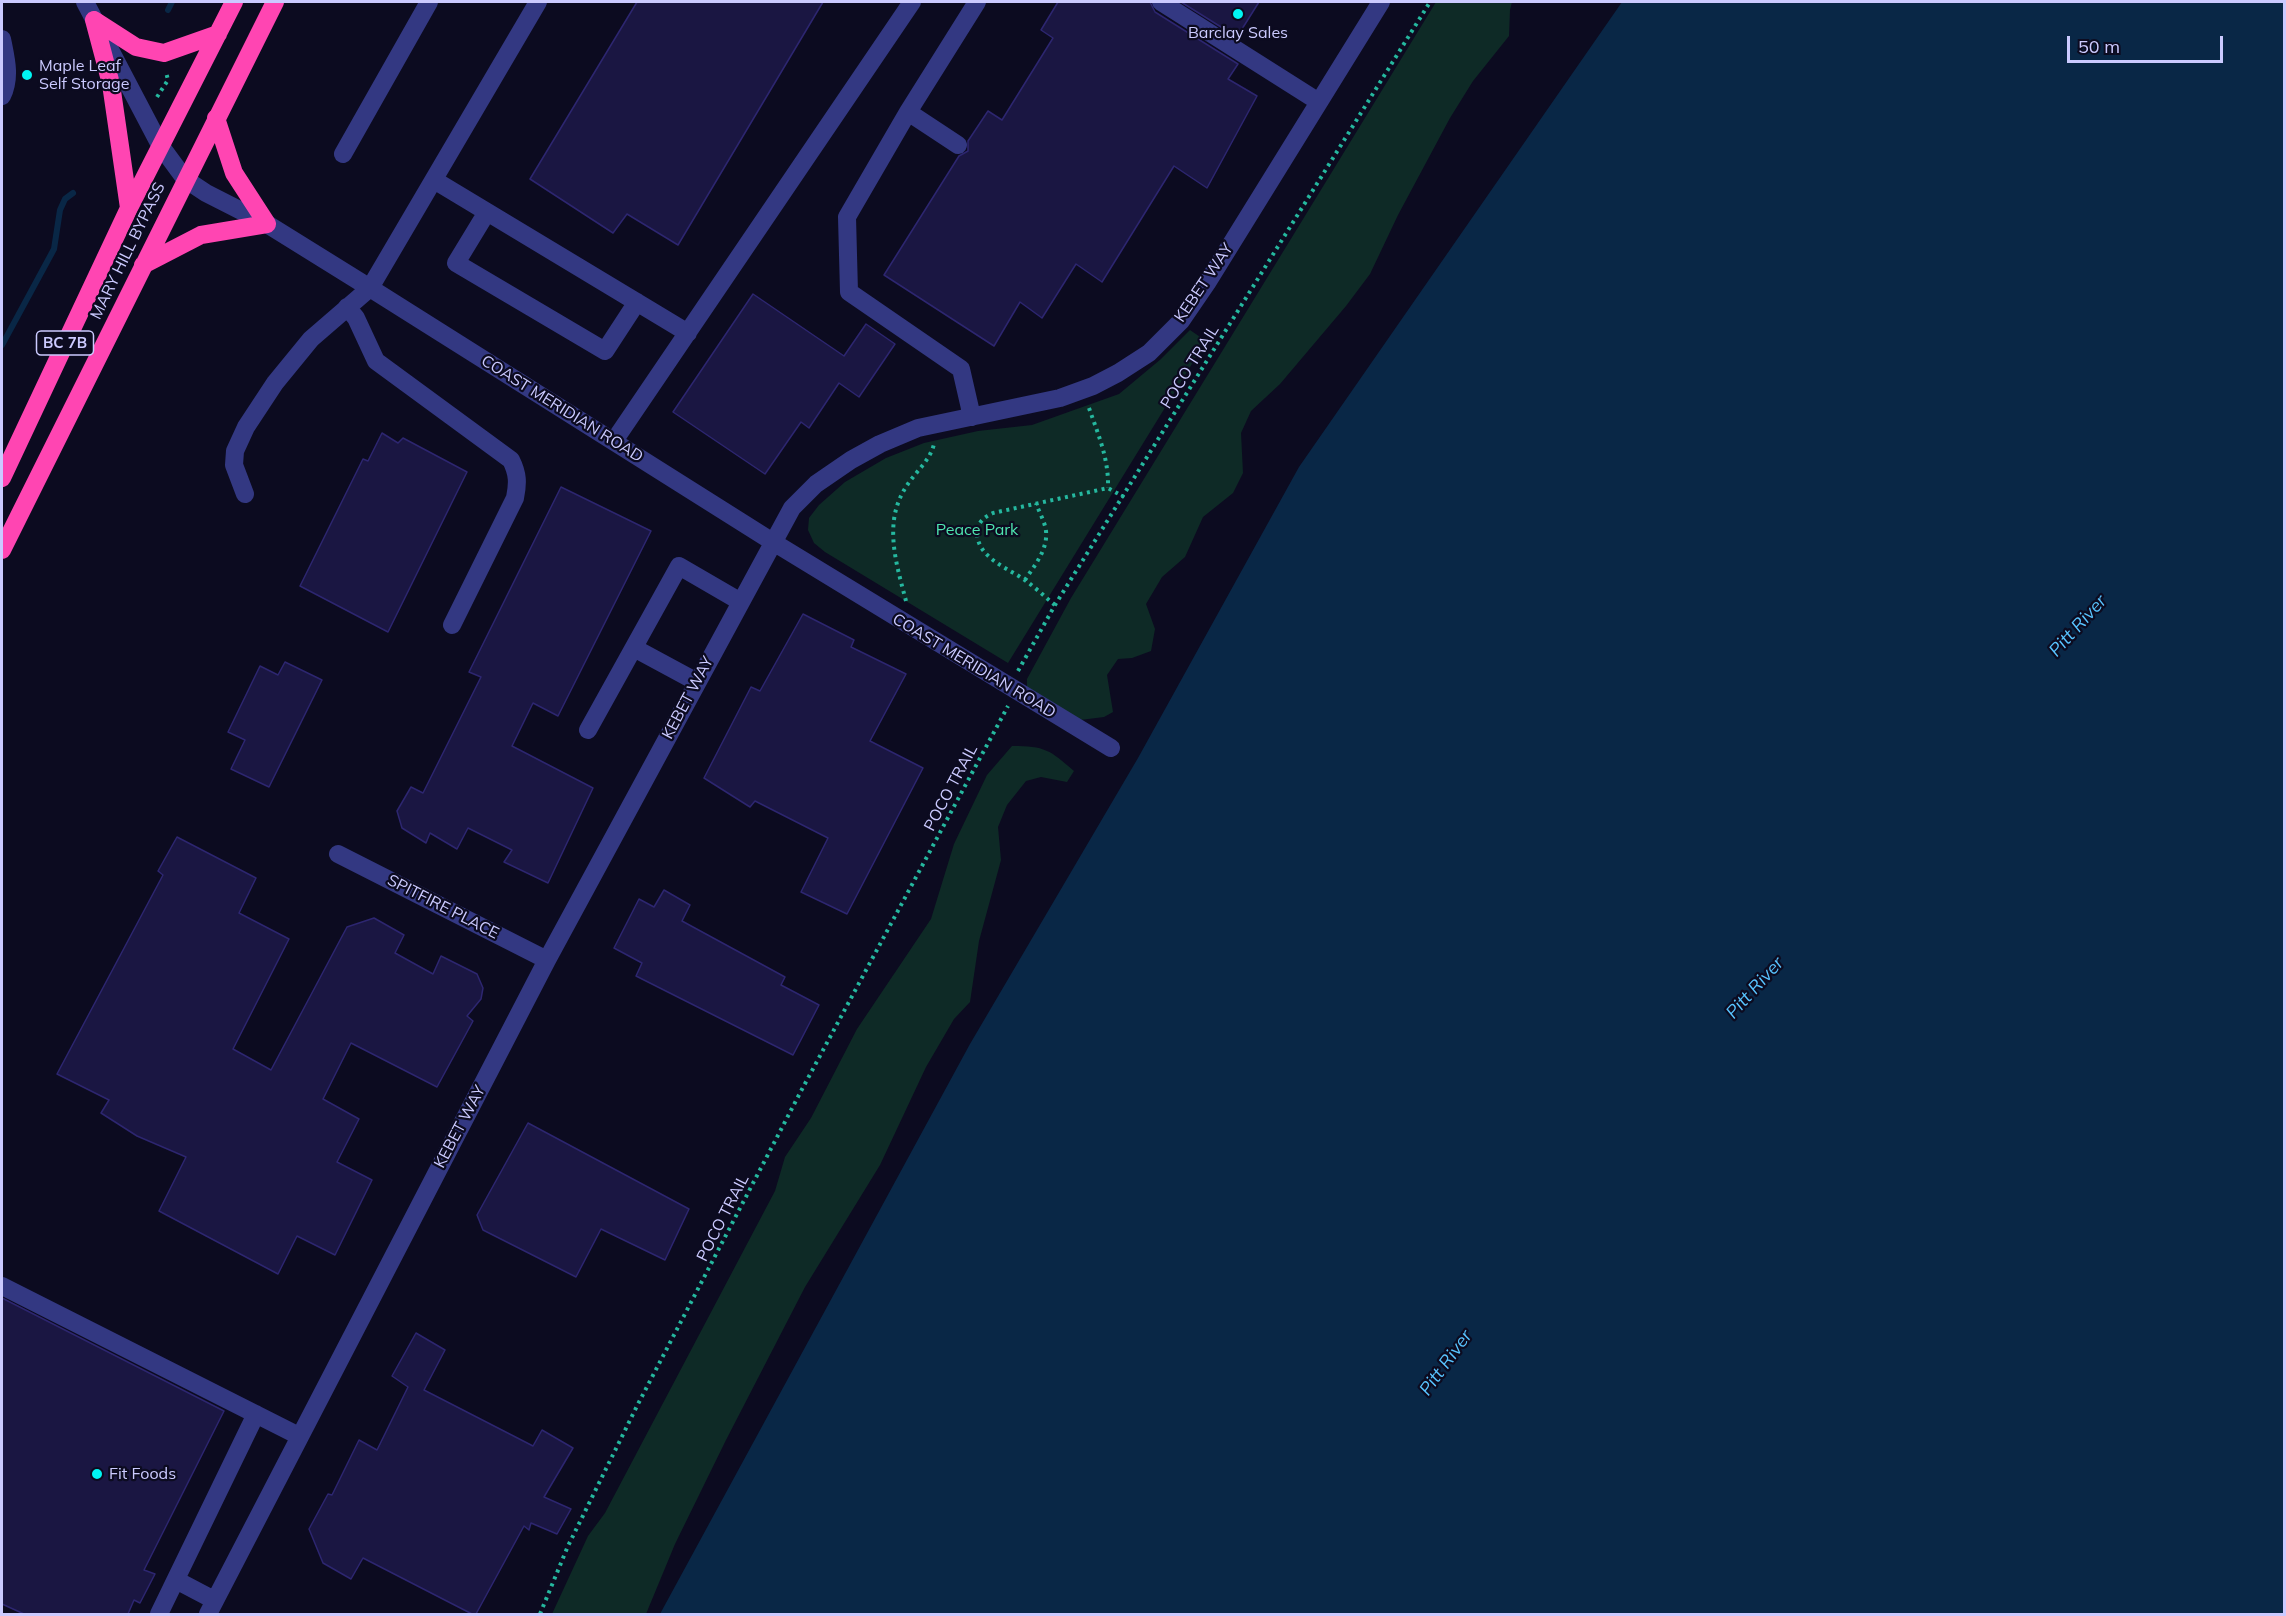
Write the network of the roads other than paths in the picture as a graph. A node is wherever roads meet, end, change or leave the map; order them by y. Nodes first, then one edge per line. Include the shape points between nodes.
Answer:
1 (85, 2) edge
2 (234, 2) edge
3 (275, 2) edge
4 (429, 2) edge
5 (538, 2) edge
6 (912, 2) edge
7 (977, 2) edge
8 (1161, 2) edge
9 (1381, 2) edge
10 (94, 20) junction
11 (218, 34) junction
12 (2, 39) edge
13 (2, 96) edge
14 (1319, 102) junction
15 (908, 112) junction
16 (216, 118) junction
17 (160, 145) junction
18 (958, 145) dead end
19 (343, 154) dead end
20 (185, 179) junction
21 (434, 180) junction
22 (129, 208) junction
23 (487, 212) junction
24 (267, 224) junction
25 (144, 265) junction
26 (370, 288) junction
27 (637, 302) junction
28 (347, 307) junction
29 (688, 333) junction
30 (972, 417) junction
31 (614, 441) junction
32 (2, 478) edge
33 (245, 494) dead end
34 (773, 542) junction
35 (2, 550) edge
36 (741, 602) junction
37 (452, 625) dead end
38 (634, 648) junction
39 (698, 682) junction
40 (588, 730) dead end
41 (1111, 748) dead end
42 (338, 854) dead end
43 (547, 960) junction
44 (2, 1286) edge
45 (256, 1414) junction
46 (299, 1436) junction
47 (176, 1580) junction
48 (211, 1607) edge
49 (159, 1614) edge

1 - 10 street, COAST MERIDIAN ROAD
2 - 11 highway, MARY HILL BYPASS / BC 7B
3 - 16 highway, MARY HILL BYPASS / BC 7B
4 - 19 street
5 - 21 street
6 - 29 street
7 - 15 street
8 - 14 street
9 - 14 street, KEBET WAY
10 - 11 highway via 136,47 164,53
10 - 17 street, COAST MERIDIAN ROAD
10 - 22 highway via 111,84
11 - 17 highway, MARY HILL BYPASS / BC 7B
12 - 13 street via 7,85
14 - 30 street, KEBET WAY via 1207,283 1181,321 1149,352 1083,390
15 - 18 street
15 - 30 street via 847,217 849,292 961,369
16 - 20 highway, MARY HILL BYPASS / BC 7B
16 - 24 highway via 234,173
17 - 20 street, COAST MERIDIAN ROAD
17 - 22 highway, MARY HILL BYPASS / BC 7B
20 - 24 street, COAST MERIDIAN ROAD
20 - 25 highway, MARY HILL BYPASS / BC 7B
21 - 23 street
21 - 26 street
22 - 32 highway, MARY HILL BYPASS / BC 7B
23 - 27 street
23 - 27 street via 456,263 605,351
24 - 25 highway via 201,235
24 - 26 street, COAST MERIDIAN ROAD
25 - 35 highway, MARY HILL BYPASS / BC 7B
26 - 28 street
26 - 31 street, COAST MERIDIAN ROAD
27 - 29 street
28 - 33 street via 311,339 246,427 235,451 234,465
28 - 37 street via 376,361 511,460 516,469 519,480 515,498
29 - 31 street
30 - 34 street, KEBET WAY via 918,428 880,444 816,484 792,508
31 - 34 street, COAST MERIDIAN ROAD
34 - 36 street, KEBET WAY
34 - 41 street, COAST MERIDIAN ROAD
36 - 38 street via 679,566
36 - 39 street, KEBET WAY
38 - 39 street
38 - 40 street
39 - 43 street, KEBET WAY
42 - 43 street, SPITFIRE PLACE
43 - 46 street, KEBET WAY
44 - 45 street
45 - 46 street
45 - 47 street
46 - 48 street, KEBET WAY
47 - 48 street
47 - 49 street

